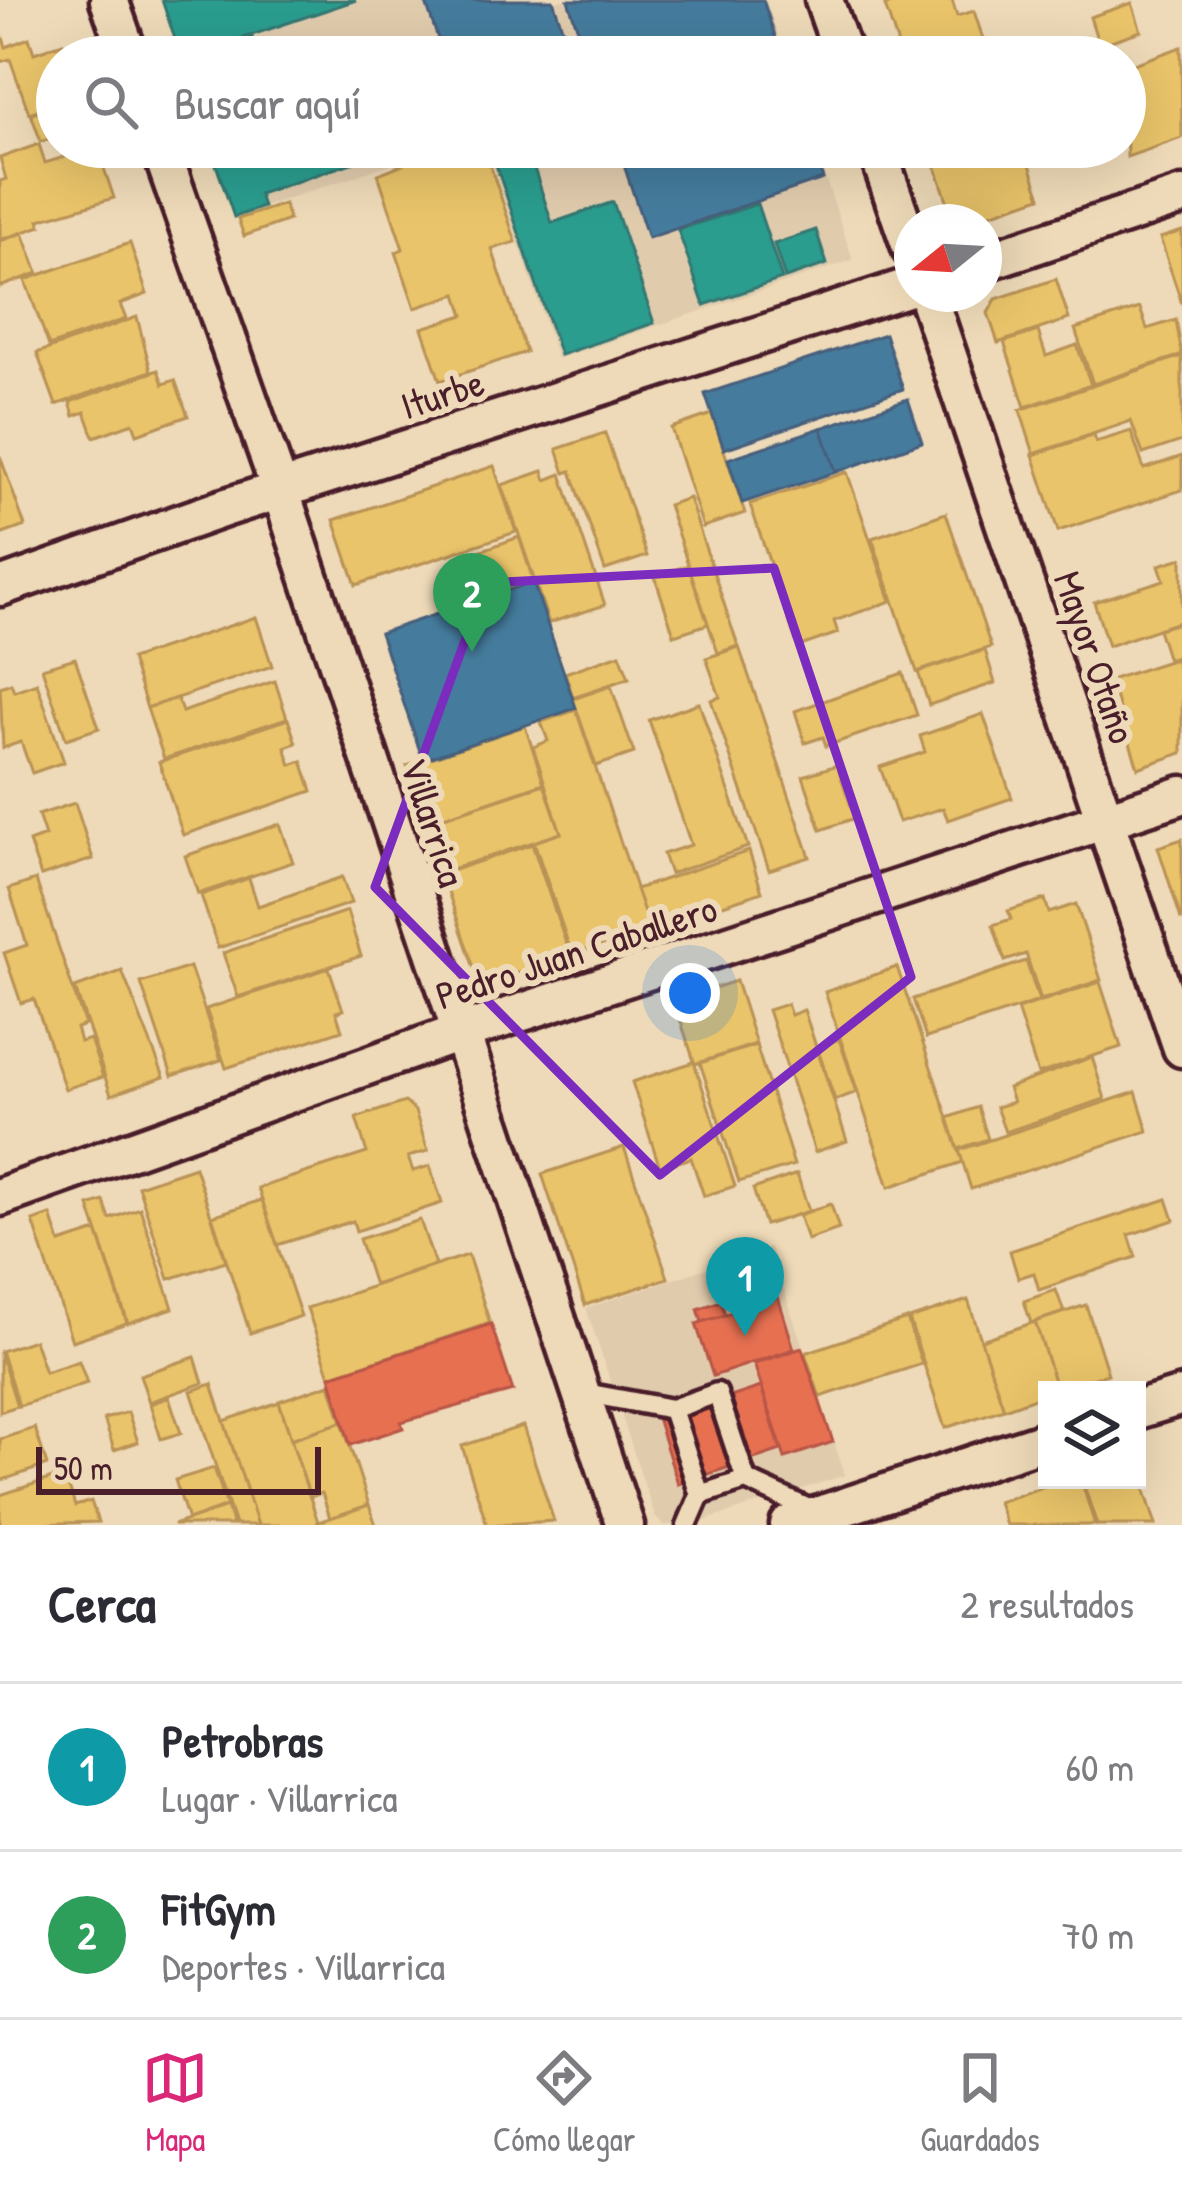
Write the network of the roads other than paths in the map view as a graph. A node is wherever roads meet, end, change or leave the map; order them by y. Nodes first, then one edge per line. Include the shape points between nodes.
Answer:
1 (109, 0) edge
2 (824, 0) edge
3 (122, 36) edge
4 (837, 36) edge
5 (167, 168) edge
6 (883, 168) edge
7 (1182, 196) edge
8 (896, 204) edge
9 (1002, 256) edge
10 (894, 292) edge
11 (934, 312) edge
12 (280, 489) junction
13 (0, 587) edge
14 (1182, 795) edge
15 (1107, 819) junction
16 (459, 1034) junction
17 (1182, 1048) edge
18 (0, 1197) edge
19 (580, 1392) junction
20 (1182, 1396) edge
21 (1146, 1407) edge
22 (672, 1409) junction
23 (1038, 1443) edge
24 (746, 1480) junction
25 (700, 1495) junction
26 (805, 1520) edge
27 (625, 1525) edge
28 (687, 1525) edge

1 - 3 street
2 - 4 street
5 - 12 street, Villarrica
6 - 8 street
7 - 9 street
10 - 12 street, Iturbe
11 - 15 street, Mayor Otaño
12 - 13 street, Iturbe
12 - 16 street, Villarrica
14 - 15 street, Pedro Juan Caballero
15 - 16 street, Pedro Juan Caballero
15 - 17 street, Mayor Otaño
16 - 18 street, Pedro Juan Caballero
16 - 19 street, Villarrica
19 - 22 lane
19 - 27 street, Villarrica
20 - 21 street
22 - 24 lane via 717,1394
22 - 25 lane
23 - 26 street
24 - 25 lane
24 - 26 lane
25 - 28 lane

